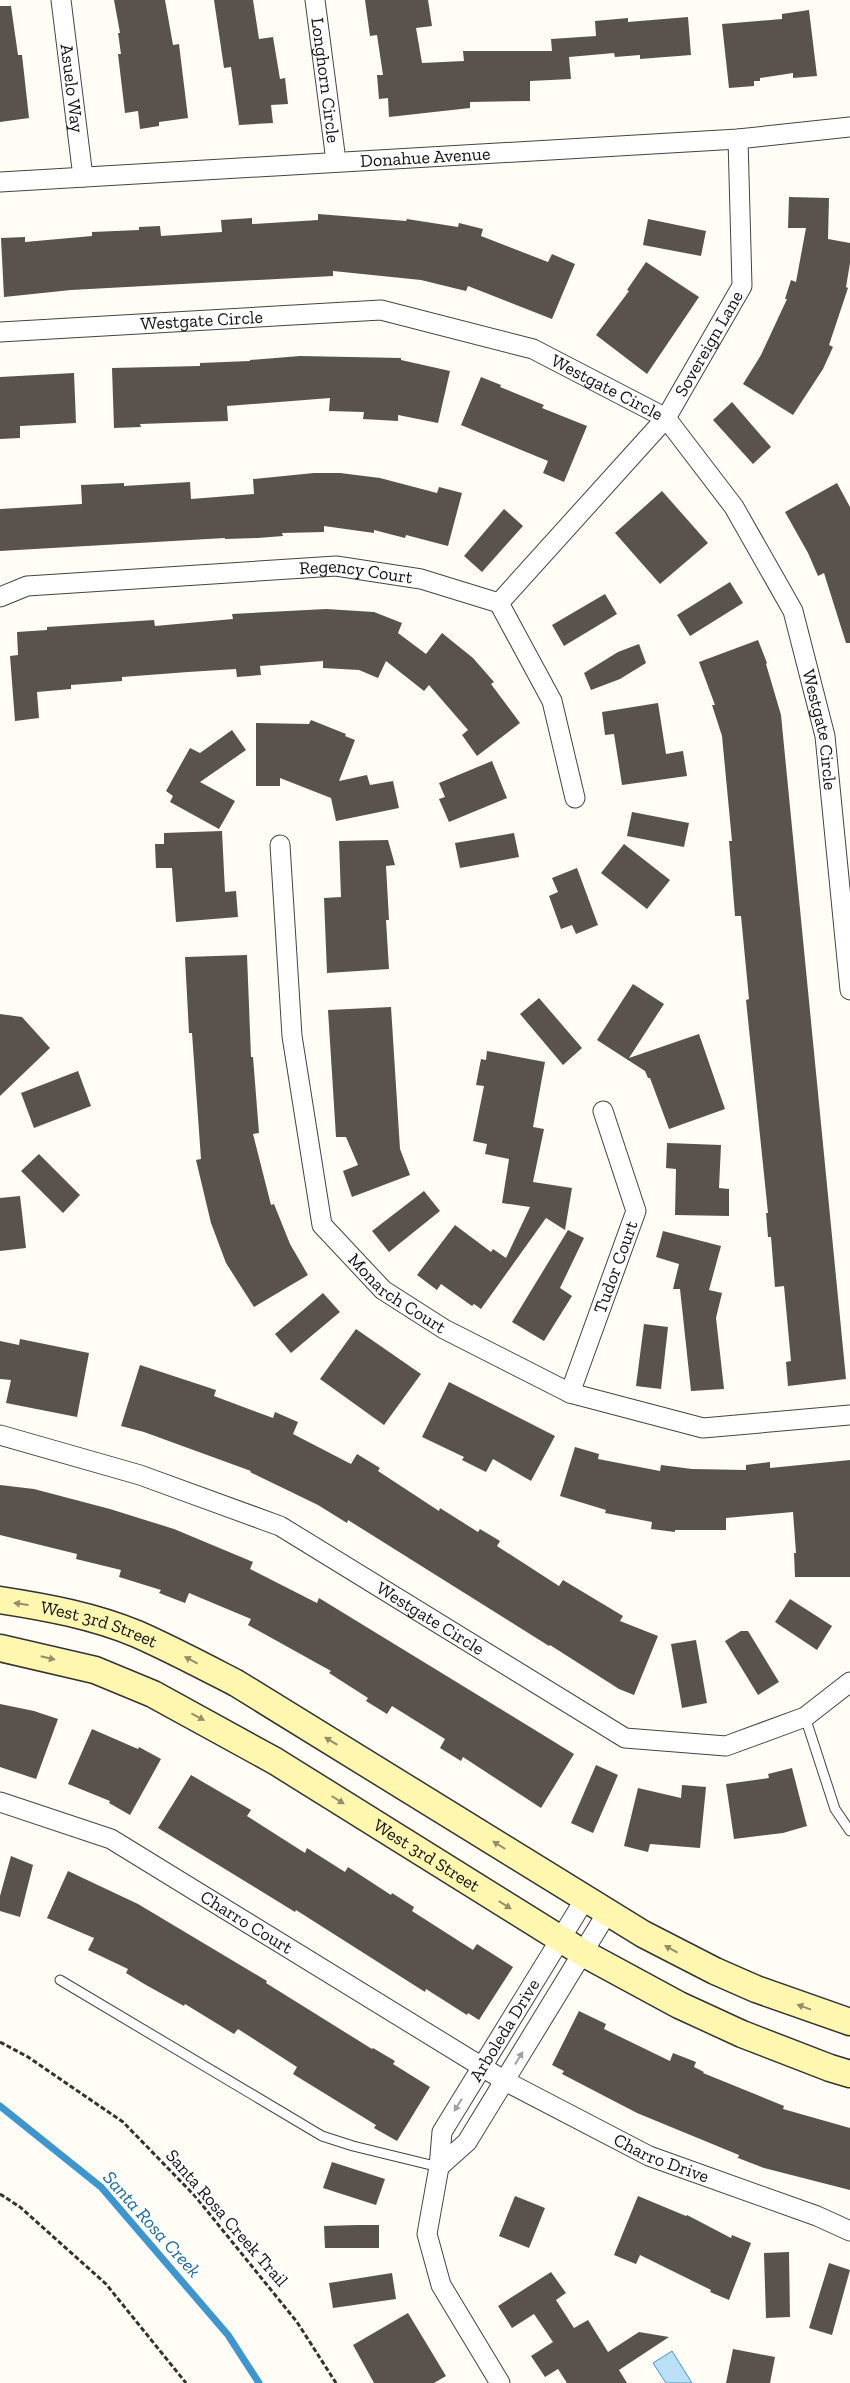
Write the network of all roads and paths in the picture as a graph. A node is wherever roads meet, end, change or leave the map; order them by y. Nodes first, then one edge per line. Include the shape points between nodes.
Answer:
1 (60, 0) edge
2 (315, 0) edge
3 (850, 127) edge
4 (738, 139) junction
5 (336, 161) junction
6 (83, 177) junction
7 (0, 182) edge
8 (0, 332) edge
9 (666, 418) junction
10 (0, 597) edge
11 (499, 603) junction
12 (575, 798) dead end
13 (280, 845) dead end
14 (850, 990) edge
15 (603, 1111) dead end
16 (570, 1393) junction
17 (850, 1415) edge
18 (0, 1435) edge
19 (0, 1600) edge
20 (0, 1648) edge
21 (850, 1682) edge
22 (805, 1718) junction
23 (0, 1802) edge
24 (850, 1831) edge
25 (585, 1899) junction
26 (607, 1913) junction
27 (560, 1940) junction
28 (583, 1953) junction
29 (60, 1980) dead end
30 (850, 2022) edge
31 (0, 2042) edge
32 (482, 2067) junction
33 (850, 2074) edge
34 (505, 2081) junction
35 (439, 2167) junction
36 (0, 2194) edge
37 (850, 2231) edge
38 (186, 2383) edge
39 (336, 2383) edge
40 (500, 2383) edge

1 - 6 street, Asuelo Way
2 - 5 street, Longhorn Circle
3 - 4 street, Donahue Avenue
4 - 5 street, Donahue Avenue
4 - 9 street, Sovereign Lane via 742,286
5 - 6 street, Donahue Avenue
6 - 7 street, Donahue Avenue
8 - 9 street, Westgate Circle via 381,310 533,349
9 - 11 street, Sovereign Lane
9 - 14 street, Westgate Circle via 734,507 794,611 825,736
10 - 11 street, Regency Court via 27,586 336,566 421,579
11 - 12 street via 552,701
13 - 16 street, Monarch Court via 292,1036 322,1225 382,1290 444,1329
15 - 16 street, Tudor Court via 636,1211
16 - 17 street, Monarch Court via 703,1428
18 - 22 street, Westgate Circle via 140,1475 280,1526 625,1738 726,1746
25 -> 19 main road, West 3rd Street via 245,1688 181,1655 135,1634 80,1617
20 -> 27 main road, West 3rd Street via 95,1670 153,1694 275,1761
21 - 22 street, Westgate Circle
22 - 24 lane via 835,1809
23 - 32 street, Charro Court via 111,1839
25 - 26 main road, West 3rd Street
25 - 27 street, Arboleda Drive
26 - 28 street, Arboleda Drive
30 -> 26 main road, West 3rd Street via 715,1971
27 - 28 main road, West 3rd Street
27 - 32 street, Arboleda Drive
28 - 33 main road, West 3rd Street via 679,2005 742,2034
34 -> 28 street, Arboleda Drive
29 - 35 lane via 322,2136
31 - 39 path, Santa Rosa Creek Trail via 28,2057 123,2122 195,2196 297,2322
32 - 34 street, Charro Drive
32 -> 35 street, Arboleda Drive via 442,2132
34 - 35 street, Arboleda Drive via 468,2142
34 - 37 street, Charro Drive via 649,2156 817,2216
35 - 40 street, Arboleda Drive via 427,2234 441,2285
36 - 38 path via 20,2207 106,2284

